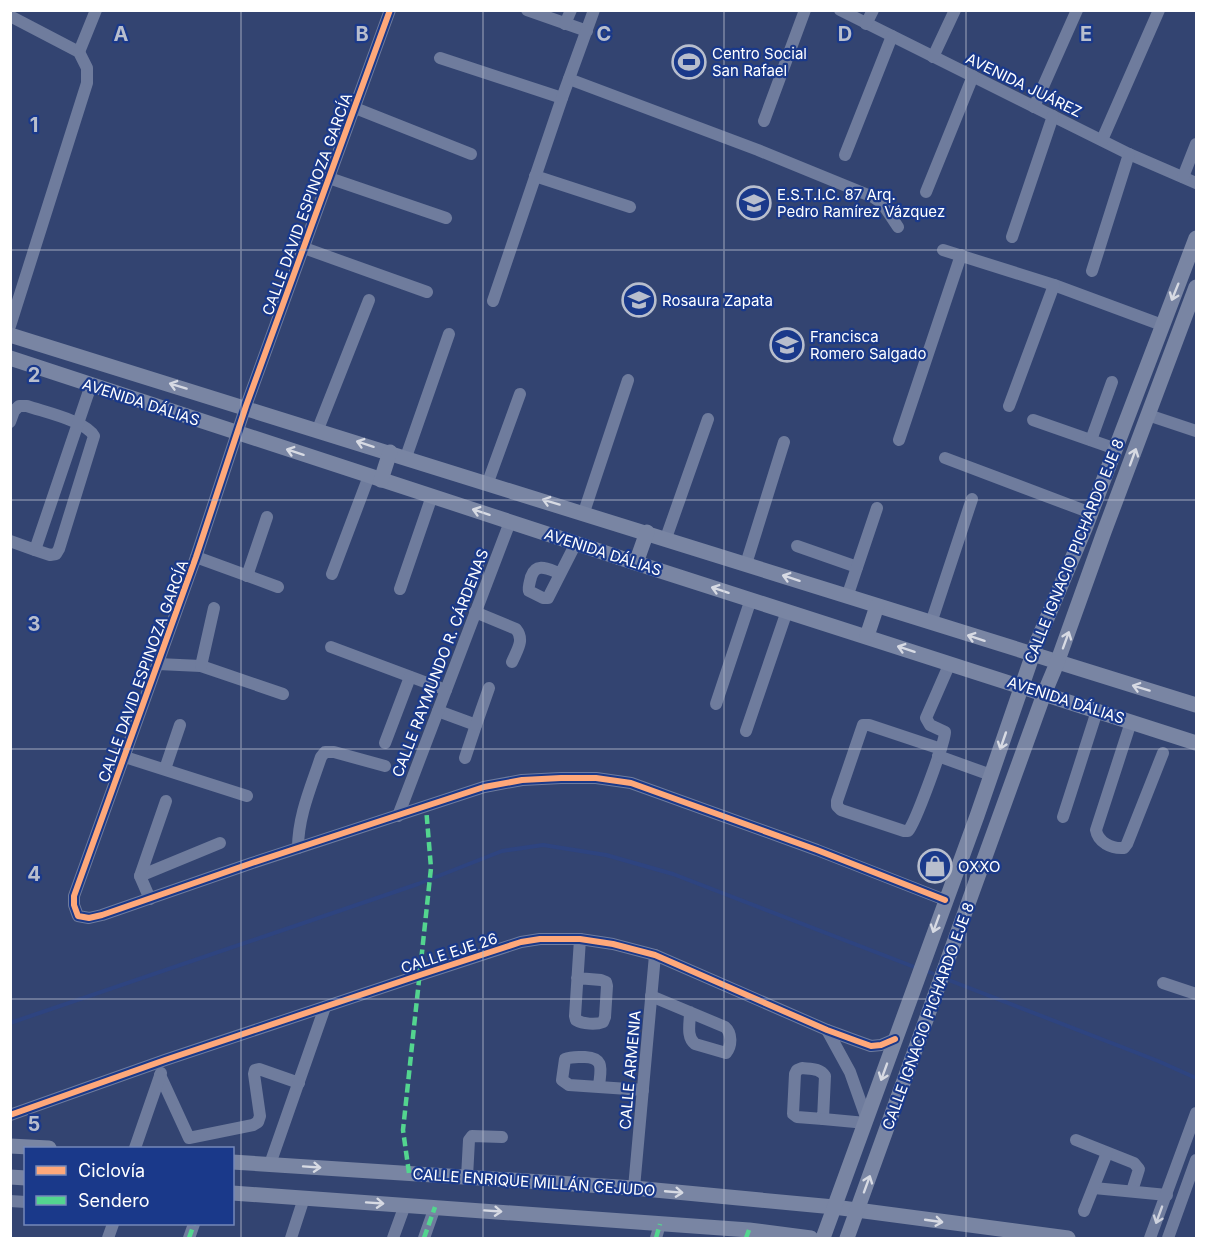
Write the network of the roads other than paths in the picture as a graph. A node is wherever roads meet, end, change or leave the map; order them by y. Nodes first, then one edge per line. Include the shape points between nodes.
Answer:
1 (96, 10) edge
2 (390, 10) edge
3 (527, 10) edge
4 (570, 10) edge
5 (594, 10) edge
6 (805, 10) edge
7 (840, 10) edge
8 (873, 10) edge
9 (955, 10) edge
10 (1077, 10) edge
11 (1159, 10) edge
12 (10, 16) edge
13 (565, 24) junction
14 (866, 24) junction
15 (586, 31) junction
16 (892, 36) junction
17 (79, 52) junction
18 (933, 57) junction
19 (440, 58) dead end
20 (973, 76) junction
21 (569, 79) junction
22 (562, 98) junction
23 (1034, 107) junction
24 (354, 108) junction
25 (1053, 116) junction
26 (764, 121) dead end
27 (1102, 140) junction
28 (1197, 144) edge
29 (471, 154) dead end
30 (1129, 154) junction
31 (845, 155) dead end
32 (535, 176) junction
33 (1183, 177) junction
34 (329, 178) junction
35 (1197, 183) edge
36 (926, 192) dead end
37 (630, 207) dead end
38 (446, 218) dead end
39 (898, 227) dead end
40 (1012, 237) dead end
41 (1197, 238) edge
42 (304, 248) junction
43 (943, 250) dead end
44 (961, 255) junction
45 (1092, 271) dead end
46 (1054, 285) junction
47 (1197, 287) edge
48 (427, 292) dead end
49 (369, 300) dead end
50 (493, 301) dead end
51 (1162, 325) junction
52 (10, 326) edge
53 (10, 334) edge
54 (449, 334) dead end
55 (10, 358) edge
56 (627, 380) dead end
57 (1112, 382) dead end
58 (91, 385) junction
59 (520, 394) dead end
60 (246, 406) junction
61 (1009, 406) dead end
62 (1148, 415) junction
63 (708, 419) dead end
64 (1034, 420) dead end
65 (10, 422) edge
66 (78, 423) junction
67 (318, 429) junction
68 (1197, 431) edge
69 (237, 433) junction
70 (899, 440) dead end
71 (1091, 440) junction
72 (784, 442) dead end
73 (1116, 449) junction
74 (390, 452) junction
75 (406, 457) junction
76 (945, 458) dead end
77 (375, 478) junction
78 (488, 482) junction
79 (432, 496) junction
80 (972, 499) dead end
81 (877, 508) dead end
82 (584, 513) junction
83 (1091, 513) junction
84 (267, 517) dead end
85 (510, 522) junction
86 (646, 532) junction
87 (666, 538) junction
88 (10, 541) edge
89 (576, 543) junction
90 (797, 546) dead end
91 (35, 550) junction
92 (196, 557) junction
93 (636, 563) junction
94 (746, 564) junction
95 (857, 567) junction
96 (559, 573) dead end
97 (332, 574) dead end
98 (247, 576) junction
99 (278, 587) dead end
100 (400, 589) dead end
101 (847, 597) junction
102 (750, 599) junction
103 (878, 606) junction
104 (214, 608) dead end
105 (787, 611) junction
106 (475, 612) junction
107 (931, 623) junction
108 (867, 636) junction
109 (331, 647) dead end
110 (1032, 656) junction
111 (512, 662) dead end
112 (950, 663) junction
113 (1058, 663) junction
114 (158, 664) junction
115 (201, 666) junction
116 (410, 677) junction
117 (1022, 686) junction
118 (489, 688) dead end
119 (446, 690) junction
120 (284, 694) dead end
121 (1044, 694) junction
122 (716, 704) dead end
123 (1197, 705) edge
124 (438, 711) junction
125 (1097, 711) junction
126 (1131, 722) junction
127 (180, 725) dead end
128 (476, 725) junction
129 (746, 731) dead end
130 (385, 743) dead end
131 (1197, 743) edge
132 (939, 753) junction
133 (1163, 753) dead end
134 (125, 757) junction
135 (465, 758) dead end
136 (385, 766) dead end
137 (165, 769) junction
138 (991, 775) junction
139 (247, 796) dead end
140 (165, 801) dead end
141 (398, 816) junction
142 (977, 816) junction
143 (1063, 817) dead end
144 (997, 822) junction
145 (220, 843) dead end
146 (298, 848) junction
147 (140, 876) junction
148 (150, 899) junction
149 (945, 900) junction
150 (580, 939) junction
151 (655, 955) junction
152 (577, 978) dead end
153 (1163, 982) dead end
154 (1197, 994) edge
155 (651, 996) junction
156 (326, 1006) junction
157 (690, 1012) dead end
158 (827, 1030) junction
159 (895, 1040) junction
160 (165, 1060) junction
161 (160, 1075) junction
162 (298, 1083) junction
163 (599, 1087) dead end
164 (643, 1090) junction
165 (1197, 1113) edge
166 (10, 1115) edge
167 (823, 1119) dead end
168 (866, 1122) junction
169 (502, 1137) dead end
170 (1076, 1140) dead end
171 (136, 1147) edge
172 (1107, 1152) junction
173 (1197, 1160) edge
174 (234, 1161) edge
175 (270, 1164) junction
176 (467, 1177) junction
177 (1194, 1177) edge
178 (634, 1188) junction
179 (1094, 1188) junction
180 (1132, 1191) junction
181 (234, 1192) edge
182 (1167, 1195) junction
183 (304, 1198) junction
184 (405, 1205) junction
185 (435, 1207) junction
186 (834, 1207) junction
187 (858, 1210) junction
188 (1084, 1211) dead end
189 (658, 1231) edge
190 (747, 1234) edge
191 (291, 1239) edge
192 (393, 1239) edge
193 (424, 1239) edge
194 (811, 1239) edge
195 (823, 1239) edge
196 (847, 1239) edge
197 (1068, 1239) edge
198 (1150, 1239) edge
199 (1168, 1239) edge

1 - 17 street
2 - 24 street, CALLE DAVID ESPINOZA GARCÍA
3 - 13 street
4 - 13 street
5 - 15 street
6 - 26 street
7 - 14 street, AVENIDA JUÁREZ
8 - 14 street
9 - 18 street
10 - 23 street
11 - 27 street
12 - 17 street
13 - 15 street
14 - 16 street, AVENIDA JUÁREZ
15 - 21 street
16 - 18 street, AVENIDA JUÁREZ
16 - 31 street
17 - 52 street via 87,68 87,82
18 - 20 street, AVENIDA JUÁREZ
19 - 22 street
20 - 23 street, AVENIDA JUÁREZ
20 - 36 street
21 - 22 street
21 - 39 street via 873,197 882,203
22 - 32 street
23 - 25 street, AVENIDA JUÁREZ
24 - 29 street
24 - 34 street, CALLE DAVID ESPINOZA GARCÍA
25 - 27 street, AVENIDA JUÁREZ
25 - 40 street
27 - 30 street, AVENIDA JUÁREZ
28 - 33 street
30 - 33 street, AVENIDA JUÁREZ
30 - 45 street
32 - 37 street
32 - 50 street
33 - 35 street, AVENIDA JUÁREZ
34 - 38 street
34 - 42 street, CALLE DAVID ESPINOZA GARCÍA
41 -> 51 main road, CALLE IGNACIO PICHARDO EJE 8
42 - 48 street
42 - 60 street, CALLE DAVID ESPINOZA GARCÍA
43 - 44 street
44 - 46 street
44 - 70 street
46 - 51 street
46 - 61 street
47 - 62 main road, CALLE IGNACIO PICHARDO EJE 8
49 - 67 street
51 - 73 main road, CALLE IGNACIO PICHARDO EJE 8
60 -> 53 main road, AVENIDA DÁLIAS
54 - 75 street
55 - 58 main road, AVENIDA DÁLIAS
56 - 82 street
57 - 71 street
58 - 66 street
58 - 69 main road, AVENIDA DÁLIAS
59 - 78 street
60 - 67 main road, AVENIDA DÁLIAS
60 - 69 street, CALLE DAVID ESPINOZA GARCÍA
62 - 68 street
113 -> 62 main road, CALLE IGNACIO PICHARDO EJE 8
63 - 87 street
64 - 71 street
65 - 66 street via 19,406 27,406
66 - 91 street
66 - 91 street via 94,436 59,549 50,555
74 -> 67 main road, AVENIDA DÁLIAS
77 -> 69 main road, AVENIDA DÁLIAS
69 - 92 street, CALLE DAVID ESPINOZA GARCÍA
71 - 73 street
72 - 94 street
73 - 83 main road, CALLE IGNACIO PICHARDO EJE 8
74 - 75 main road, AVENIDA DÁLIAS
74 - 77 main road
75 - 78 main road, AVENIDA DÁLIAS
76 - 83 street
77 - 79 main road, AVENIDA DÁLIAS
77 - 97 street
82 -> 78 main road, AVENIDA DÁLIAS
85 -> 79 main road, AVENIDA DÁLIAS
79 - 100 street
80 - 107 street
81 - 95 street
82 - 86 main road, AVENIDA DÁLIAS
83 - 110 main road, CALLE IGNACIO PICHARDO EJE 8
84 - 98 street
85 - 89 main road, AVENIDA DÁLIAS
85 - 106 street, CALLE RAYMUNDO R. CÁRDENAS
86 - 87 main road, AVENIDA DÁLIAS
86 - 93 main road
87 - 94 main road, AVENIDA DÁLIAS
88 - 91 street
89 - 93 main road, AVENIDA DÁLIAS
89 - 96 street
90 - 95 street
92 - 98 street
92 - 114 street, CALLE DAVID ESPINOZA GARCÍA
102 -> 93 main road, AVENIDA DÁLIAS
101 -> 94 main road, AVENIDA DÁLIAS
95 - 101 street
98 - 99 street
101 - 103 main road, AVENIDA DÁLIAS
102 - 105 main road, AVENIDA DÁLIAS
102 - 122 street
103 - 107 main road, AVENIDA DÁLIAS
103 - 108 main road
104 - 115 street
105 - 108 main road, AVENIDA DÁLIAS
105 - 129 street
106 - 111 street via 520,634
106 - 119 street, CALLE RAYMUNDO R. CÁRDENAS
110 -> 107 main road, AVENIDA DÁLIAS
112 -> 108 main road, AVENIDA DÁLIAS
109 - 116 street
110 - 113 main road, AVENIDA DÁLIAS
110 - 117 main road, CALLE IGNACIO PICHARDO EJE 8
112 - 117 main road, AVENIDA DÁLIAS
112 - 132 street via 926,718 930,725 945,732
113 - 121 main road, CALLE IGNACIO PICHARDO EJE 8
123 -> 113 main road, AVENIDA DÁLIAS
114 - 115 street
114 - 134 street, CALLE DAVID ESPINOZA GARCÍA
115 - 120 street
116 - 119 street
116 - 130 street
117 - 121 main road, AVENIDA DÁLIAS
117 -> 138 main road, CALLE IGNACIO PICHARDO EJE 8
118 - 128 street
119 - 124 street, CALLE RAYMUNDO R. CÁRDENAS
121 - 125 main road, AVENIDA DÁLIAS
121 - 144 main road, CALLE IGNACIO PICHARDO EJE 8
124 - 128 street
124 - 141 street, CALLE RAYMUNDO R. CÁRDENAS
125 - 126 main road, AVENIDA DÁLIAS
125 - 143 street
126 - 131 main road, AVENIDA DÁLIAS
126 - 133 street via 1096,830 1102,842 1118,849 1127,844
127 - 137 street
128 - 135 street
132 - 132 street via 863,725 837,806 908,831
132 - 138 street
134 - 137 street
134 - 148 street, CALLE DAVID ESPINOZA GARCÍA via 74,905 78,916 89,918
136 - 146 street via 325,752 302,813
137 - 139 street
138 - 142 main road, CALLE IGNACIO PICHARDO EJE 8
140 - 147 street
141 - 146 street
141 - 149 street via 522,780 596,778 631,783
142 - 144 main road
142 - 149 main road, CALLE IGNACIO PICHARDO EJE 8
187 -> 144 main road, CALLE IGNACIO PICHARDO EJE 8
145 - 147 street
146 - 148 street
147 - 148 street
149 -> 159 main road, CALLE IGNACIO PICHARDO EJE 8
150 - 151 street, CALLE EJE 26
150 - 152 street
150 - 156 street, CALLE EJE 26 via 521,942
151 - 155 street, CALLE ARMENIA
151 - 158 street, CALLE EJE 26
153 - 154 street
155 - 157 street
155 - 164 street, CALLE ARMENIA
156 - 160 street, CALLE EJE 26
156 - 162 street
158 - 159 street, CALLE EJE 26 via 871,1046
158 - 168 street via 850,1072
159 -> 168 main road, CALLE IGNACIO PICHARDO EJE 8
160 - 161 street
160 - 166 street, CALLE EJE 26
161 - 162 street via 189,1138 258,1122 255,1070
161 - 171 street
162 - 175 street
163 - 164 street
164 - 178 street, CALLE ARMENIA
165 - 182 street
167 - 168 street
168 - 186 main road, CALLE IGNACIO PICHARDO EJE 8
169 - 176 street via 472,1136
170 - 172 street
172 - 179 street
172 - 180 street via 1139,1169
173 - 177 street
174 - 175 main road, CALLE ENRIQUE MILLÁN CEJUDO
175 -> 176 main road, CALLE ENRIQUE MILLÁN CEJUDO
176 - 178 main road, CALLE ENRIQUE MILLÁN CEJUDO
177 - 199 street
178 -> 186 main road, CALLE ENRIQUE MILLÁN CEJUDO
179 - 180 street
179 - 188 street
180 - 182 street
181 - 183 main road
182 -> 198 street
183 -> 184 main road
183 - 191 street
184 - 185 main road
184 - 192 street
185 -> 189 main road
185 - 193 street
186 - 187 main road, CALLE ENRIQUE MILLÁN CEJUDO
186 - 195 main road, CALLE IGNACIO PICHARDO EJE 8
187 - 196 main road, CALLE IGNACIO PICHARDO EJE 8
187 -> 197 main road, CALLE ENRIQUE MILLÁN CEJUDO
189 - 190 main road
190 - 194 main road

